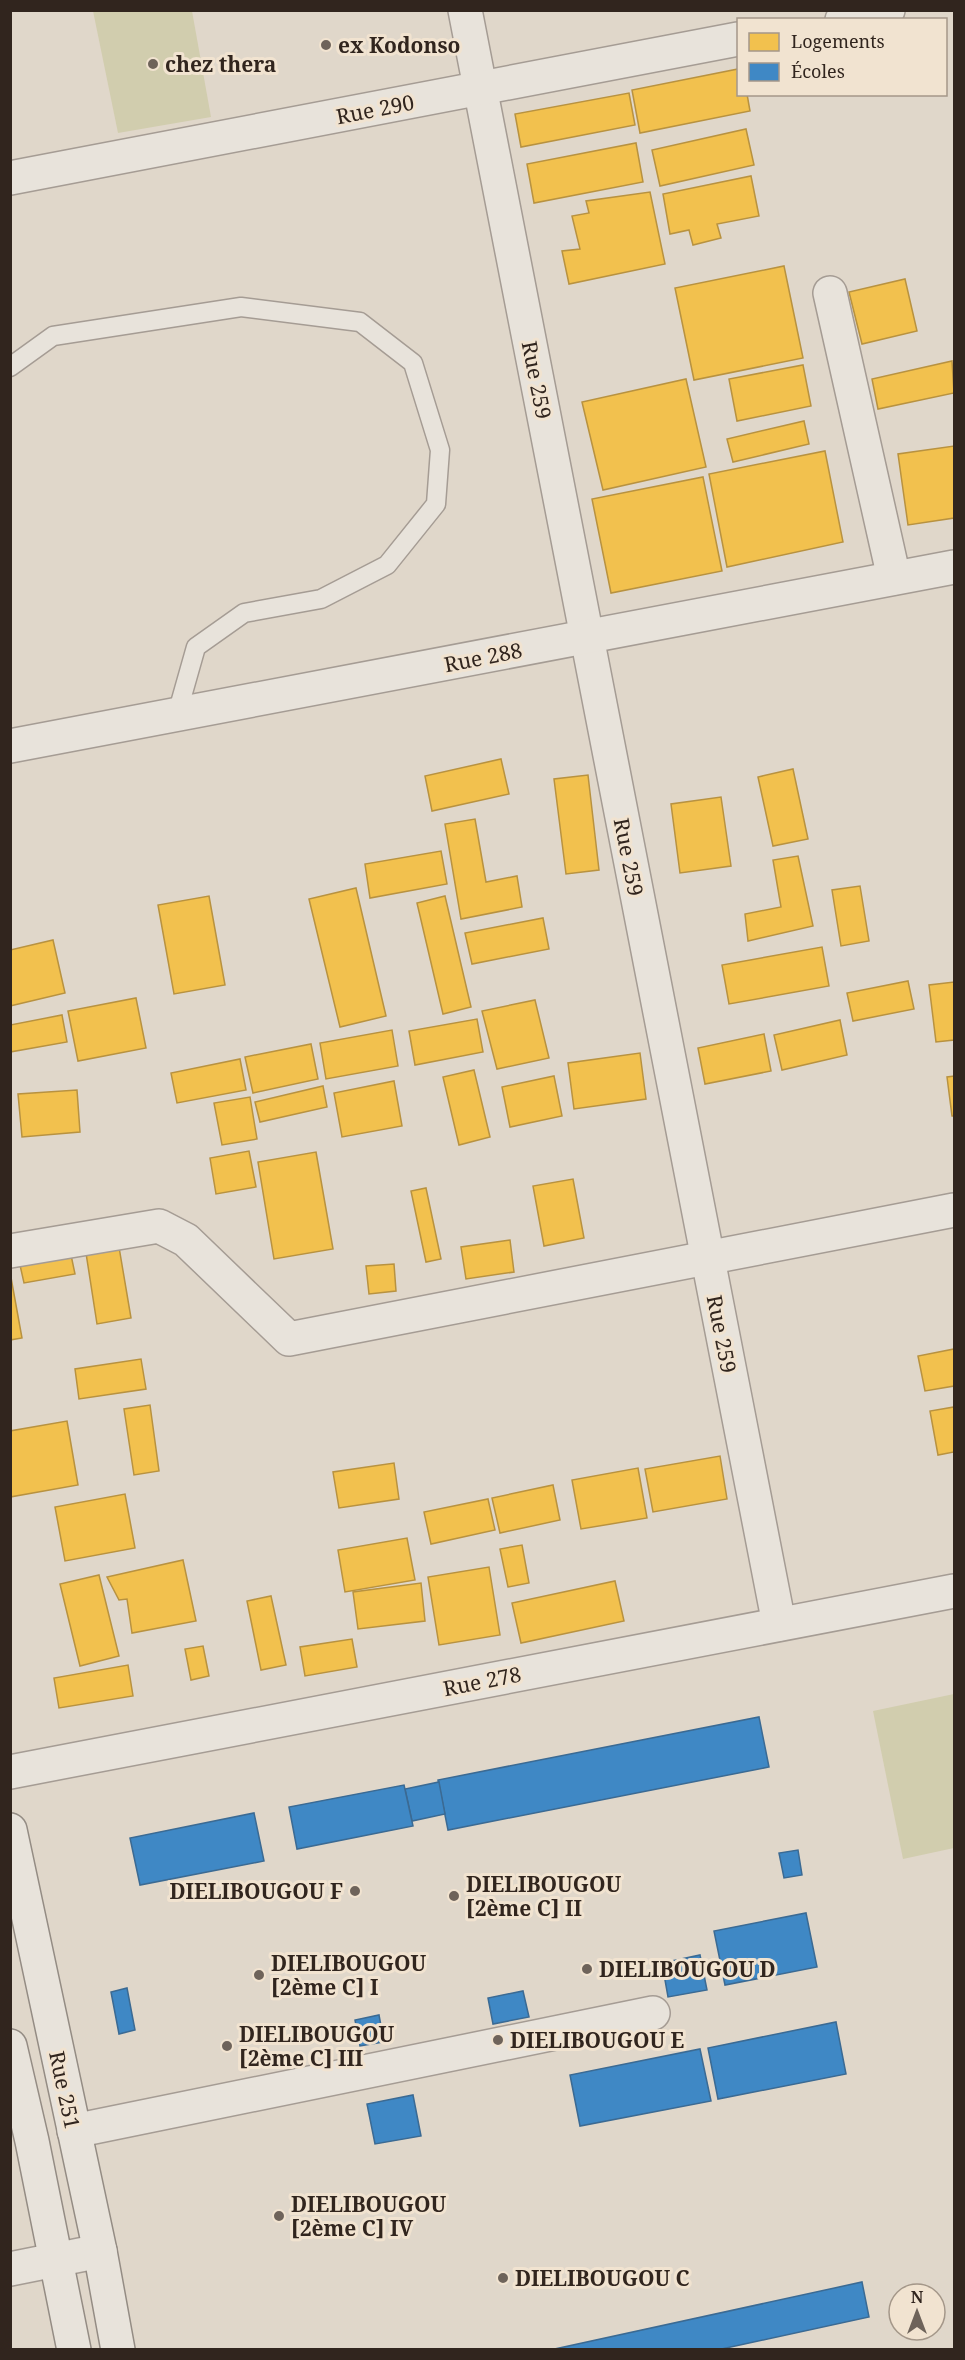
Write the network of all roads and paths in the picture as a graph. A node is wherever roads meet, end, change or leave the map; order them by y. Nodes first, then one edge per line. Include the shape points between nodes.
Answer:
1 (465, 10) edge
2 (888, 10) edge
3 (851, 18) edge
4 (737, 39) edge
5 (480, 89) junction
6 (10, 178) edge
7 (830, 293) dead end
8 (10, 367) edge
9 (954, 567) edge
10 (894, 578) junction
11 (587, 637) junction
12 (177, 714) junction
13 (10, 746) edge
14 (954, 1210) edge
15 (10, 1251) edge
16 (707, 1258) junction
17 (954, 1591) edge
18 (778, 1624) junction
19 (10, 1772) edge
20 (10, 1830) edge
21 (652, 2013) dead end
22 (10, 2046) edge
23 (74, 2131) junction
24 (100, 2250) junction
25 (56, 2260) junction
26 (10, 2269) edge
27 (74, 2349) edge
28 (118, 2349) edge

1 - 5 street, Rue 259
2 - 3 street
4 - 5 street, Rue 290
5 - 6 street, Rue 290
5 - 11 street, Rue 259
7 - 10 street
8 - 12 lane via 53,336 241,307 360,322 413,363 440,450 436,504 387,566 321,599 244,613 196,647
9 - 10 street, Rue 288
10 - 11 street, Rue 288
11 - 12 street, Rue 288
11 - 16 street, Rue 259
12 - 13 street, Rue 288
14 - 16 street
15 - 16 street via 159,1226 186,1240 289,1339
16 - 18 street, Rue 259
17 - 18 street, Rue 278
18 - 19 street, Rue 278
20 - 23 street, Rue 251
21 - 23 street
22 - 25 street, Rue 251
23 - 24 street, Rue 251
24 - 25 street
24 - 28 street, Rue 251
25 - 26 street
25 - 27 street, Rue 251

